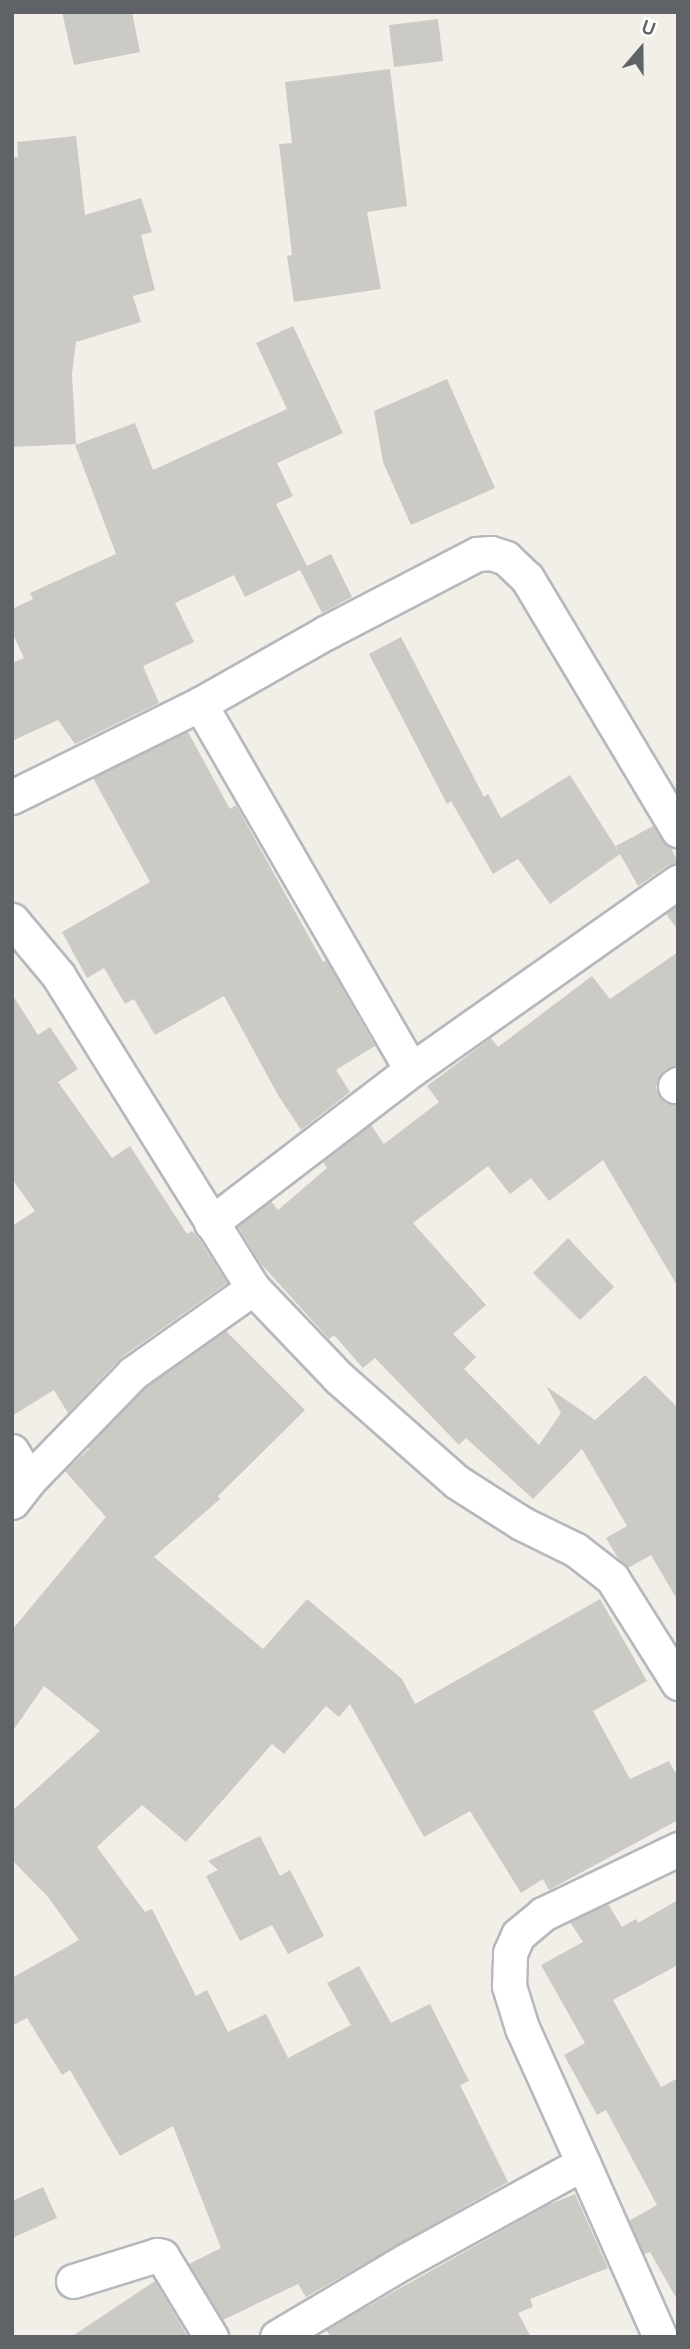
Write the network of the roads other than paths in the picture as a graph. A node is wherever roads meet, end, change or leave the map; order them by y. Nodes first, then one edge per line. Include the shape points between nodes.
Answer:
1 (200, 704) junction
2 (12, 797) edge
3 (678, 830) edge
4 (678, 882) edge
5 (12, 920) edge
6 (411, 1070) junction
7 (211, 1223) junction
8 (253, 1288) junction
9 (12, 1451) edge
10 (21, 1491) edge
11 (678, 1683) edge
12 (678, 1849) edge
13 (583, 2163) junction
14 (73, 2281) dead end
15 (211, 2337) edge
16 (277, 2337) edge
17 (660, 2337) edge

1 - 2 street
1 - 3 street via 477,554 491,553 506,558 527,578
1 - 6 street
4 - 6 street
5 - 7 street via 58,975
6 - 7 street
7 - 8 street
8 - 10 street via 133,1373
8 - 11 street via 339,1378 457,1482 576,1550 612,1578
9 - 10 street
12 - 13 street via 543,1914 518,1936 510,1953 509,1986 522,2028
13 - 16 street
13 - 17 street
14 - 15 street via 162,2256

